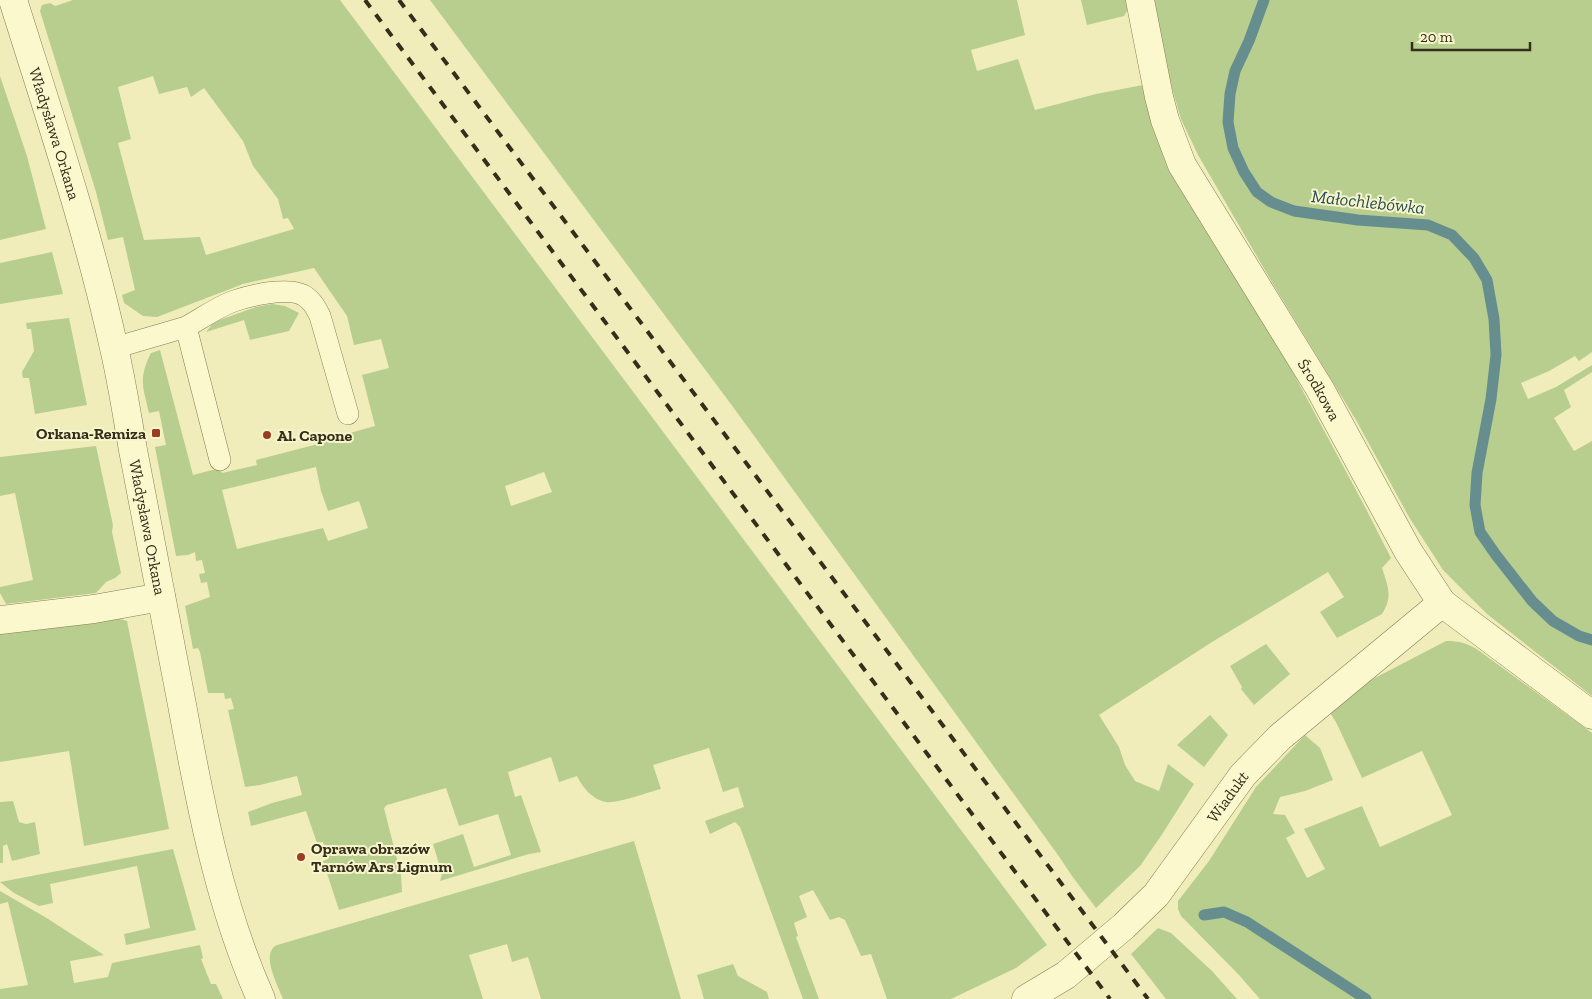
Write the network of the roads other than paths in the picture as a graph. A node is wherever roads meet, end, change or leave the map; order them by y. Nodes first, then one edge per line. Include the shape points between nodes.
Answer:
1 (13, 0) edge
2 (1140, 0) edge
3 (186, 327) junction
4 (114, 348) junction
5 (348, 414) dead end
6 (220, 460) dead end
7 (161, 597) junction
8 (1442, 603) junction
9 (0, 620) edge
10 (1592, 715) edge
11 (1033, 997) edge
12 (261, 999) edge

1 - 4 street, Władysława Orkana via 85,234
2 - 8 street, Środkowa via 1158,97 1182,164 1320,389 1408,551
3 - 4 lane
3 - 5 lane via 233,301 266,293 303,295 313,303 320,316
3 - 6 lane
4 - 7 street, Władysława Orkana
7 - 9 street
7 - 12 street, Władysława Orkana via 214,862 246,966
8 - 10 street, Środkowa
8 - 11 street, Wiadukt via 1280,737 1243,775 1156,896 1066,975

